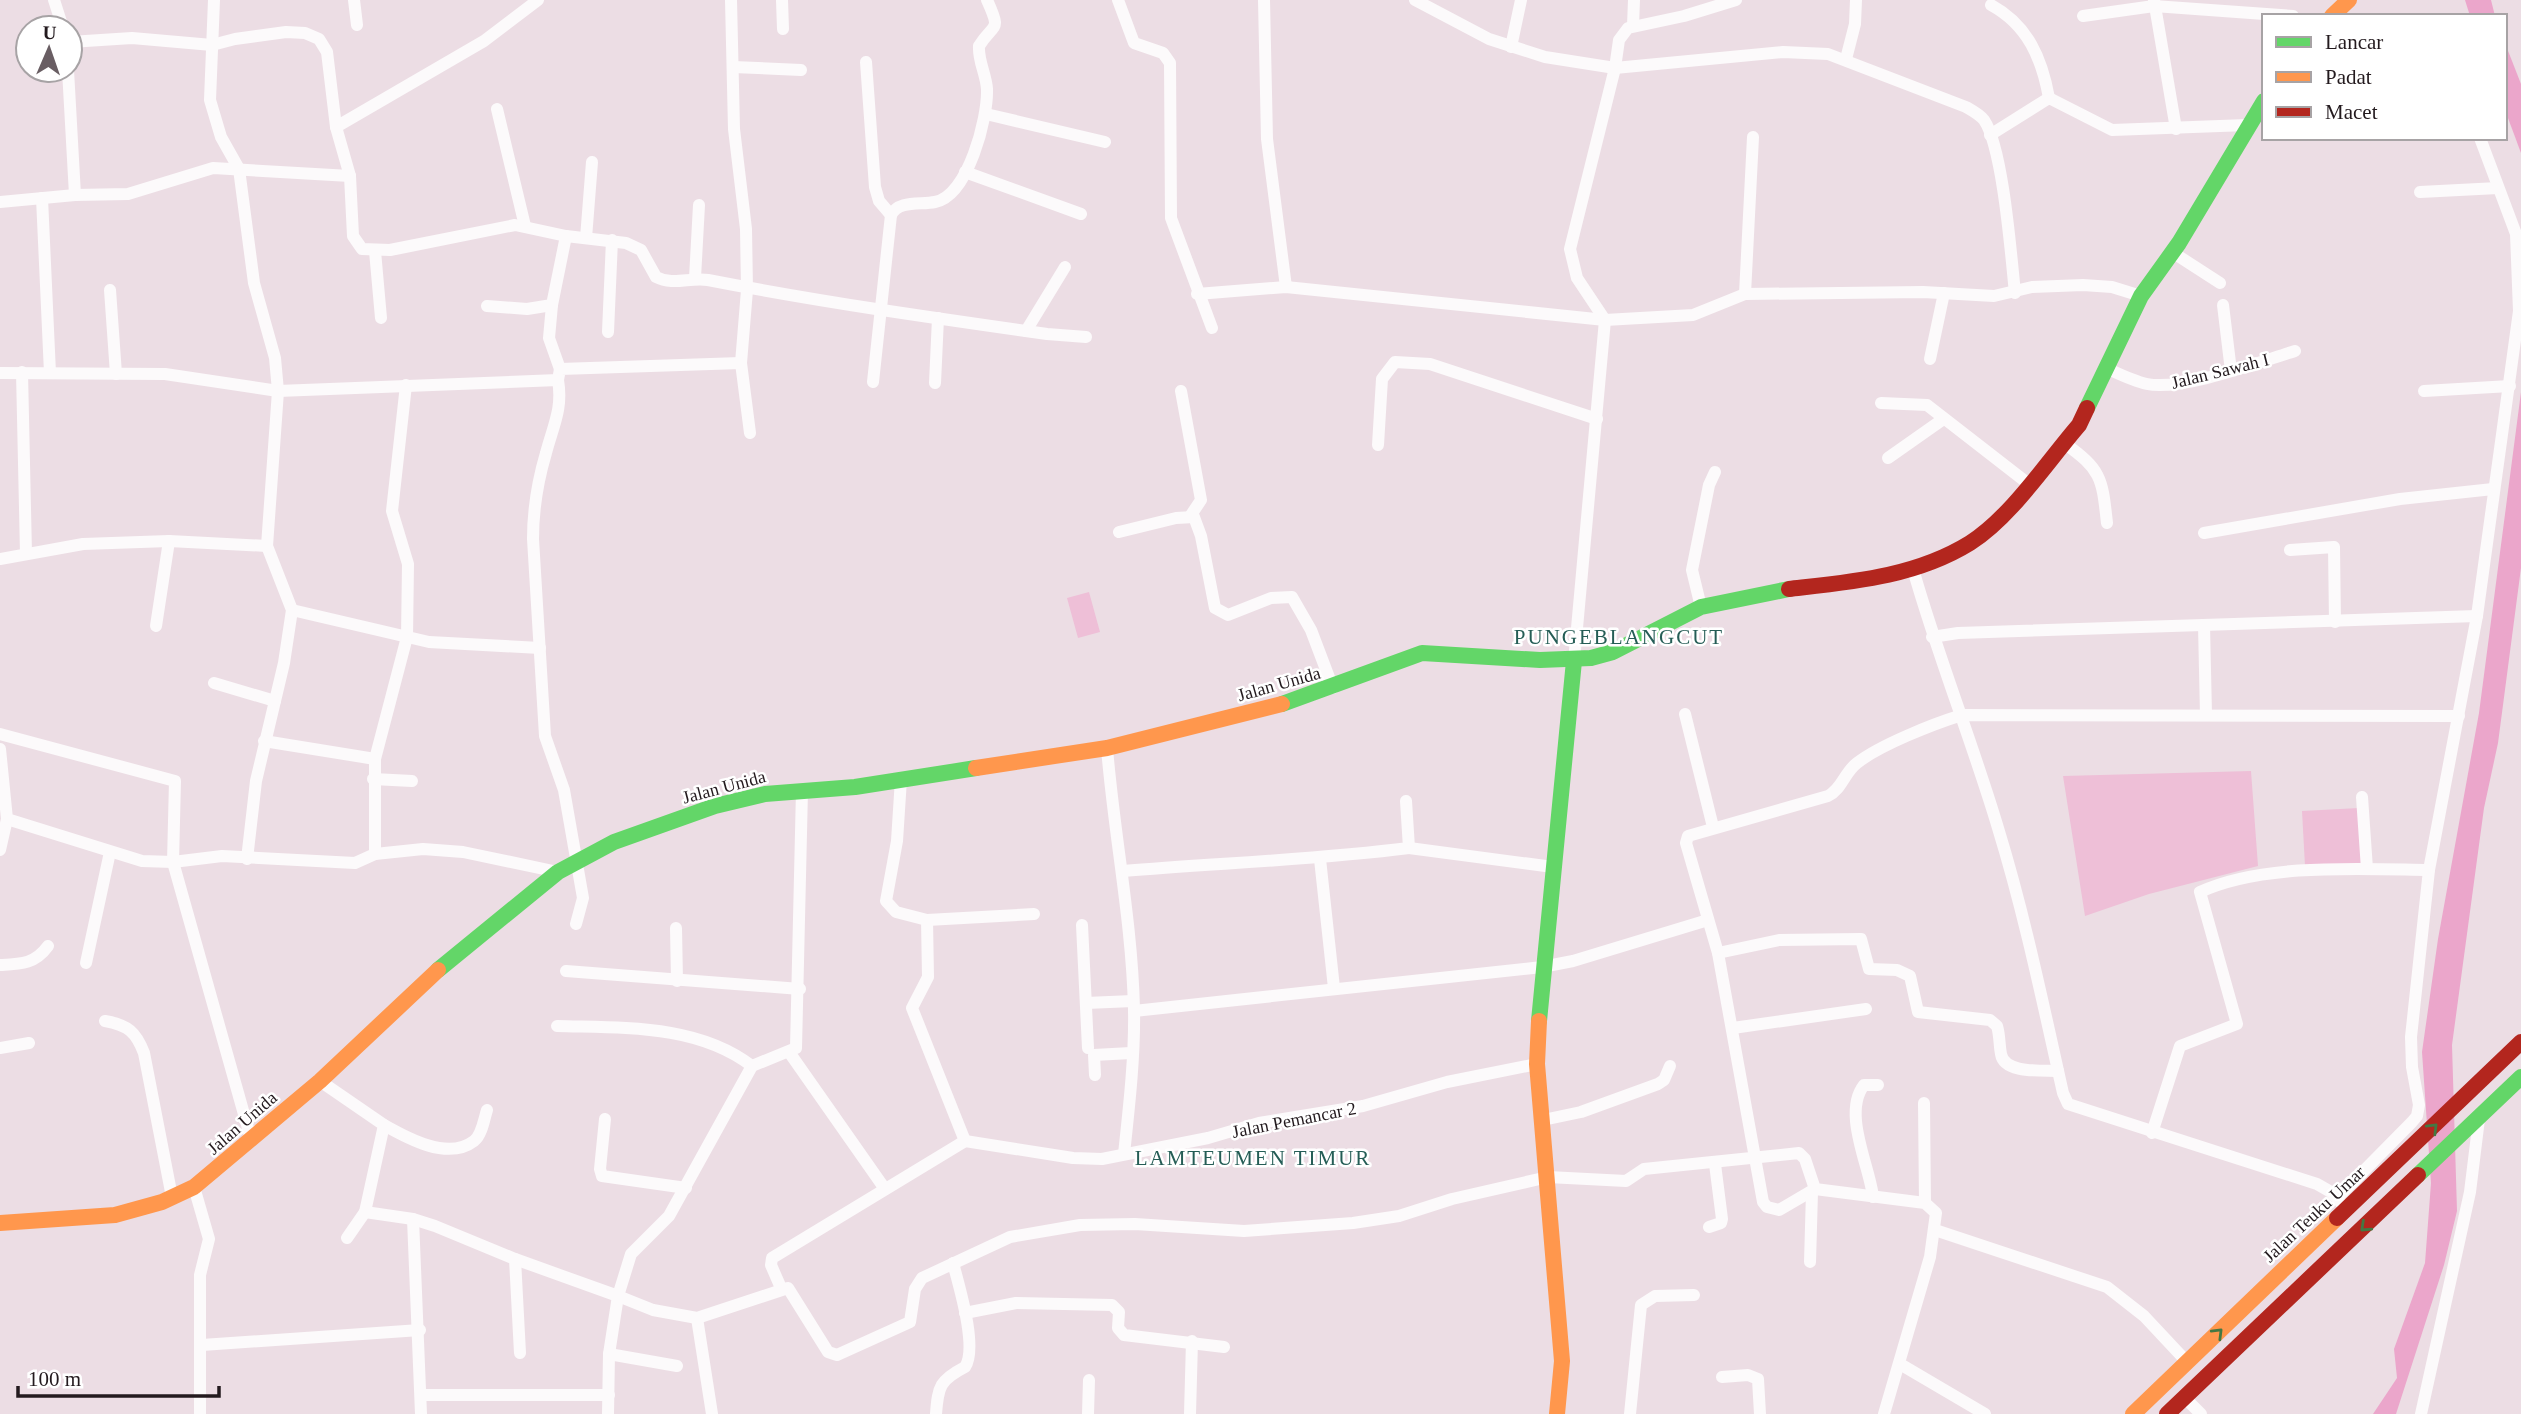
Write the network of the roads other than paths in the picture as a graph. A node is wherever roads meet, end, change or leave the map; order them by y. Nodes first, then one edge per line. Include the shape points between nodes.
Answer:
1 (214, 0) edge
2 (354, 0) edge
3 (538, 0) edge
4 (731, 0) edge
5 (782, 0) edge
6 (987, 0) edge
7 (1118, 0) edge
8 (1264, 0) edge
9 (1415, 0) edge
10 (1521, 0) edge
11 (1634, 0) edge
12 (1736, 0) edge
13 (1856, 0) edge
14 (2349, 0) edge
15 (2154, 3) edge
16 (1991, 5) dead end
17 (2272, 14) edge
18 (2334, 14) edge
19 (2083, 16) dead end
20 (357, 25) dead end
21 (1633, 26) junction
22 (783, 29) dead end
23 (84, 40) edge
24 (212, 45) junction
25 (1511, 47) junction
26 (1846, 59) junction
27 (866, 62) dead end
28 (733, 67) junction
29 (1615, 68) junction
30 (801, 70) dead end
31 (69, 84) edge
32 (2049, 98) junction
33 (497, 109) dead end
34 (986, 114) junction
35 (2255, 119) edge
36 (336, 127) junction
37 (2176, 129) junction
38 (1990, 135) junction
39 (1753, 137) dead end
40 (2481, 140) edge
41 (1105, 142) dead end
42 (592, 162) dead end
43 (239, 169) junction
44 (965, 172) junction
45 (350, 176) junction
46 (2498, 188) junction
47 (2420, 192) dead end
48 (75, 195) junction
49 (42, 198) junction
50 (0, 202) edge
51 (699, 205) dead end
52 (1081, 214) dead end
53 (891, 215) junction
54 (525, 226) junction
55 (2519, 233) edge
56 (566, 236) junction
57 (586, 238) junction
58 (612, 240) junction
59 (375, 251) junction
60 (2172, 252) junction
61 (1065, 267) dead end
62 (695, 278) junction
63 (2220, 283) dead end
64 (1286, 287) junction
65 (110, 290) dead end
66 (747, 290) junction
67 (1944, 293) junction
68 (2015, 293) junction
69 (1197, 294) junction
70 (1745, 294) junction
71 (2141, 296) junction
72 (552, 305) junction
73 (2224, 305) dead end
74 (487, 306) dead end
75 (878, 310) junction
76 (382, 318) dead end
77 (938, 318) junction
78 (1605, 320) junction
79 (1212, 328) dead end
80 (608, 331) dead end
81 (1026, 331) junction
82 (1086, 337) dead end
83 (2295, 351) dead end
84 (1930, 359) dead end
85 (741, 363) junction
86 (2106, 368) junction
87 (22, 372) junction
88 (2231, 372) junction
89 (0, 373) edge
90 (50, 373) junction
91 (116, 374) junction
92 (559, 374) junction
93 (873, 382) dead end
94 (935, 383) dead end
95 (406, 385) junction
96 (2510, 386) junction
97 (278, 391) junction
98 (1181, 391) dead end
99 (2424, 391) dead end
100 (1881, 403) dead end
101 (1597, 419) junction
102 (1942, 420) junction
103 (750, 433) dead end
104 (2064, 443) junction
105 (1378, 445) dead end
106 (1888, 458) dead end
107 (1715, 472) dead end
108 (2030, 485) junction
109 (2493, 489) junction
110 (1191, 515) junction
111 (2107, 523) dead end
112 (1119, 532) dead end
113 (2204, 533) dead end
114 (169, 541) junction
115 (267, 545) junction
116 (2290, 550) dead end
117 (26, 554) junction
118 (0, 559) edge
119 (1913, 569) junction
120 (1701, 607) junction
121 (292, 610) junction
122 (2477, 616) junction
123 (2335, 622) junction
124 (2204, 625) junction
125 (156, 626) dead end
126 (407, 637) junction
127 (1933, 637) junction
128 (540, 648) junction
129 (1574, 661) junction
130 (215, 683) dead end
131 (1333, 688) junction
132 (275, 701) junction
133 (1685, 713) dead end
134 (1962, 715) junction
135 (2206, 715) junction
136 (2459, 716) junction
137 (0, 734) edge
138 (264, 741) junction
139 (1107, 748) junction
140 (0, 749) edge
141 (374, 759) junction
142 (373, 779) junction
143 (901, 779) junction
144 (412, 781) dead end
145 (802, 790) junction
146 (2362, 797) dead end
147 (1406, 801) dead end
148 (7, 819) junction
149 (1713, 827) junction
150 (1, 845) edge
151 (1409, 848) junction
152 (110, 852) junction
153 (375, 854) junction
154 (247, 859) junction
155 (1320, 859) junction
156 (173, 862) junction
157 (577, 864) junction
158 (1553, 867) junction
159 (2367, 869) junction
160 (2428, 870) junction
161 (1123, 871) junction
162 (558, 872) junction
163 (1034, 915) dead end
164 (927, 920) junction
165 (1708, 920) junction
166 (576, 924) dead end
167 (1082, 925) dead end
168 (676, 928) dead end
169 (48, 946) dead end
170 (1718, 953) junction
171 (86, 963) dead end
172 (0, 965) edge
173 (1542, 967) junction
174 (566, 971) dead end
175 (677, 981) junction
176 (1334, 988) junction
177 (800, 989) junction
178 (1086, 1003) junction
179 (1133, 1006) junction
180 (1866, 1009) dead end
181 (105, 1021) dead end
182 (557, 1026) dead end
183 (1733, 1028) junction
184 (2521, 1042) edge
185 (29, 1043) dead end
186 (0, 1048) edge
187 (1088, 1048) dead end
188 (789, 1052) junction
189 (1130, 1053) junction
190 (1537, 1064) junction
191 (752, 1066) junction
192 (1670, 1066) dead end
193 (2058, 1071) junction
194 (1095, 1074) dead end
195 (2484, 1077) junction
196 (2521, 1077) edge
197 (320, 1081) junction
198 (1878, 1084) dead end
199 (2502, 1094) junction
200 (1924, 1103) dead end
201 (487, 1110) dead end
202 (605, 1119) dead end
203 (1543, 1120) junction
204 (2475, 1120) junction
205 (384, 1125) junction
206 (2152, 1133) junction
207 (251, 1139) junction
208 (965, 1141) junction
209 (1124, 1153) junction
210 (1756, 1159) junction
211 (1715, 1164) junction
212 (1548, 1177) junction
213 (194, 1187) junction
214 (686, 1188) junction
215 (885, 1189) junction
216 (1813, 1191) junction
217 (172, 1197) junction
218 (1873, 1197) junction
219 (1925, 1203) junction
220 (2341, 1203) junction
221 (365, 1212) junction
222 (413, 1219) junction
223 (0, 1223) edge
224 (1709, 1227) dead end
225 (1935, 1230) junction
226 (347, 1238) dead end
227 (515, 1259) junction
228 (1810, 1262) dead end
229 (953, 1263) junction
230 (781, 1288) junction
231 (1694, 1295) dead end
232 (618, 1296) junction
233 (965, 1313) junction
234 (697, 1318) junction
235 (420, 1330) junction
236 (1192, 1341) junction
237 (202, 1345) junction
238 (1224, 1347) dead end
239 (520, 1353) dead end
240 (609, 1354) junction
241 (2188, 1363) junction
242 (1900, 1364) junction
243 (677, 1366) dead end
244 (1722, 1377) dead end
245 (1089, 1380) dead end
246 (421, 1395) junction
247 (608, 1395) junction
248 (2184, 1397) junction
249 (200, 1414) edge
250 (421, 1414) edge
251 (608, 1414) edge
252 (712, 1414) edge
253 (936, 1414) edge
254 (1088, 1414) edge
255 (1190, 1414) edge
256 (1558, 1414) edge
257 (1630, 1414) edge
258 (1760, 1414) edge
259 (1884, 1414) edge
260 (1985, 1414) edge
261 (2133, 1414) edge
262 (2166, 1414) edge
263 (2200, 1414) edge
264 (2421, 1414) edge

1 - 24 street
2 - 20 street
3 - 36 street via 484,41
4 - 28 street
5 - 22 street
6 - 34 street via 996,22 979,46 986,76
7 - 69 street via 1134,43 1163,53 1170,63 1171,218
8 - 64 street via 1267,139
9 - 25 street
10 - 25 street
11 - 21 street
12 - 21 street
13 - 26 street
14 - 18 main road
15 - 17 street
15 - 19 street
15 - 37 street
16 - 32 street via 2018,22 2028,35
21 - 29 street via 1621,35
23 - 24 street via 132,38
24 - 36 street via 286,32 319,38 327,52
24 - 43 street via 209,87 214,119
25 - 29 street
26 - 29 street via 1783,52
26 - 38 street via 1976,113
27 - 53 street via 875,187
28 - 30 street
28 - 66 street
29 - 78 street via 1570,249 1577,278
31 - 48 street
32 - 37 street via 2112,130
32 - 38 street
33 - 54 street
34 - 41 street
34 - 44 street
35 - 37 street
35 - 60 main road, Jalan Unida
36 - 45 street
38 - 68 street
39 - 70 street
40 - 46 street
42 - 57 street
43 - 45 street
43 - 48 street via 195,172 128,194
43 - 97 street via 254,283 275,358
44 - 52 street
44 - 53 street via 940,201 901,205
45 - 59 street via 353,236 362,249
46 - 47 street
46 - 55 street
48 - 49 street
49 - 50 street
49 - 90 street
51 - 62 street
53 - 75 street
54 - 56 street
54 - 59 street via 502,226
55 - 96 street via 2519,311
56 - 57 street
56 - 72 street
57 - 58 street
58 - 62 street via 641,250 651,271 662,279
58 - 80 street
59 - 76 street
60 - 63 street
60 - 71 main road, Jalan Unida
61 - 81 street
62 - 66 street
64 - 69 street
64 - 78 street
65 - 91 street
66 - 75 street
66 - 85 street
67 - 68 street
67 - 70 street
67 - 84 street
68 - 71 street via 2050,285 2083,285
69 - 79 street
70 - 78 street via 1693,315
71 - 86 main road, Jalan Unida
72 - 74 street via 527,309
72 - 92 street via 549,338
73 - 88 street
75 - 77 street
75 - 93 street
77 - 81 street
77 - 94 street
78 - 101 street
81 - 82 street
83 - 88 street, Jalan Sawah I
85 - 92 street
85 - 103 street
86 - 88 street, Jalan Sawah I via 2149,384
86 - 104 main road, Jalan Unida via 2089,409
87 - 89 street
87 - 90 street
87 - 117 street
90 - 91 street
91 - 97 street via 177,376
92 - 95 street
92 - 128 street via 560,412 533,518
95 - 97 street
95 - 126 street via 392,511 408,564
96 - 99 street
96 - 109 street
97 - 115 street
98 - 110 street via 1201,500
100 - 102 street via 1927,405
101 - 105 street via 1430,365 1395,362 1382,379
101 - 129 street
102 - 106 street
102 - 108 street
104 - 108 main road, Jalan Unida
104 - 111 street via 2096,470
107 - 120 street via 1692,570
108 - 119 main road, Jalan Unida via 1970,543
109 - 113 street via 2387,501
109 - 122 street
110 - 112 street
110 - 131 street via 1201,536 1215,608 1228,615 1271,598 1292,597 1311,630
114 - 115 street
114 - 117 street via 83,544
114 - 125 street
115 - 121 street
116 - 123 street via 2334,547
117 - 118 street
119 - 120 main road, Jalan Unida via 1883,578 1766,592
119 - 127 street
120 - 129 main road, Jalan Unida via 1613,652
121 - 126 street
121 - 132 street
122 - 123 street
122 - 136 street
123 - 124 street
124 - 127 street
124 - 135 street
126 - 128 street via 463,646
126 - 141 street
127 - 134 street
128 - 157 street via 546,743 564,790
129 - 131 main road, Jalan Unida via 1422,653
129 - 158 main road
130 - 132 street
131 - 139 main road, Jalan Unida
132 - 138 street
133 - 149 street
134 - 135 street
134 - 149 street via 1859,761 1828,796
134 - 193 street via 2033,950
135 - 136 street
136 - 160 street
137 - 156 street via 175,781
138 - 141 street
138 - 154 street
139 - 143 main road, Jalan Unida
139 - 161 street
140 - 148 street
141 - 142 street
142 - 144 street
142 - 153 street
143 - 145 main road, Jalan Unida
143 - 164 street via 897,841 886,901 896,912
145 - 157 main road, Jalan Unida via 715,806 614,842
145 - 177 street
146 - 159 street
147 - 151 street
148 - 150 street
148 - 152 street
149 - 165 street via 1686,839
151 - 155 street
151 - 158 street
152 - 156 street via 142,861
152 - 171 street
153 - 154 street via 355,863
153 - 162 street via 423,849 463,852
154 - 156 street via 222,856
155 - 161 street
155 - 176 street
156 - 207 street
157 - 162 main road, Jalan Unida
157 - 166 street via 583,898
158 - 173 main road
159 - 160 street
159 - 206 street via 2317,869 2258,877 2200,892 2237,1024 2180,1046
160 - 220 street via 2411,1037 2417,1116
161 - 179 street
162 - 197 main road, Jalan Unida via 420,984
163 - 164 street
164 - 208 street via 929,977 912,1008
165 - 170 street
165 - 173 street
167 - 178 street
168 - 175 street
169 - 172 street via 39,958
170 - 183 street
170 - 193 street via 1779,940 1861,939 1869,969 1897,970 1910,976 1918,1012 1990,1020 1997,1026 2001,1058 2006,1063
173 - 176 street
173 - 190 main road
174 - 175 street
175 - 177 street
176 - 179 street
177 - 188 street via 799,1036 796,1048
178 - 179 street
178 - 187 street
179 - 189 street
180 - 183 street
181 - 217 street via 136,1033 144,1053
182 - 191 street via 674,1033 707,1041
183 - 210 street
184 - 195 main road, Jalan Teuku Umar
185 - 186 street
188 - 191 street
188 - 215 street
189 - 194 street via 1094,1055
189 - 209 street
190 - 203 main road
190 - 209 street, Jalan Pemancar 2 via 1447,1082 1363,1106
191 - 214 street
192 - 203 street via 1657,1084 1581,1112
193 - 206 street via 2068,1104
195 - 199 main road
220 -> 195 main road, Jalan Teuku Umar via 2398,1163
196 - 199 main road
197 - 205 street
197 - 207 main road, Jalan Unida
198 - 218 street via 1864,1085 1856,1101 1860,1153 1871,1173
199 - 204 main road
200 - 219 street
201 - 205 street via 480,1134 461,1147 440,1148 410,1140
202 - 214 street via 602,1176
203 - 212 main road
204 -> 248 main road
204 - 264 street via 2470,1192
205 - 221 street
206 - 220 street via 2317,1184
207 - 213 main road, Jalan Unida
208 - 209 street, Jalan Pemancar 2 via 1073,1158
208 - 215 street
210 - 211 street
210 - 216 street via 1803,1155
210 - 216 street via 1767,1207 1779,1210
211 - 212 street via 1644,1169 1626,1181
211 - 224 street via 1722,1219
212 - 229 street via 1399,1216 1353,1223 1244,1231 1080,1225 1010,1237
212 - 256 main road via 1562,1361
213 - 217 main road, Jalan Unida
213 - 237 street via 209,1239 200,1275
214 - 232 street via 669,1216 631,1254
215 - 230 street via 772,1258
216 - 218 street
216 - 228 street
217 - 223 main road, Jalan Unida via 115,1215
218 - 219 street
219 - 225 street via 1934,1209
241 -> 220 main road, Jalan Teuku Umar
221 - 222 street
221 - 226 street
222 - 227 street
222 - 235 street
225 - 241 street via 2107,1287 2132,1305
225 - 242 street
227 - 232 street
227 - 239 street
229 - 230 street via 918,1283 910,1322 837,1355 828,1352 791,1290
229 - 233 street
230 - 234 street
231 - 257 street via 1655,1296 1641,1305
232 - 234 street via 643,1307
232 - 240 street
233 - 236 street via 1016,1303 1112,1306 1119,1312 1119,1333
233 - 253 street via 968,1362 941,1384
234 - 252 street
235 - 237 street
235 - 246 street
236 - 238 street
236 - 255 street
237 - 249 street
240 - 243 street
240 - 247 street
241 - 261 main road, Jalan Teuku Umar
242 - 259 street
242 - 260 street
244 - 258 street via 1758,1379
245 - 254 street
246 - 247 street
246 - 250 street
247 - 251 street
248 - 262 main road
248 - 263 street

